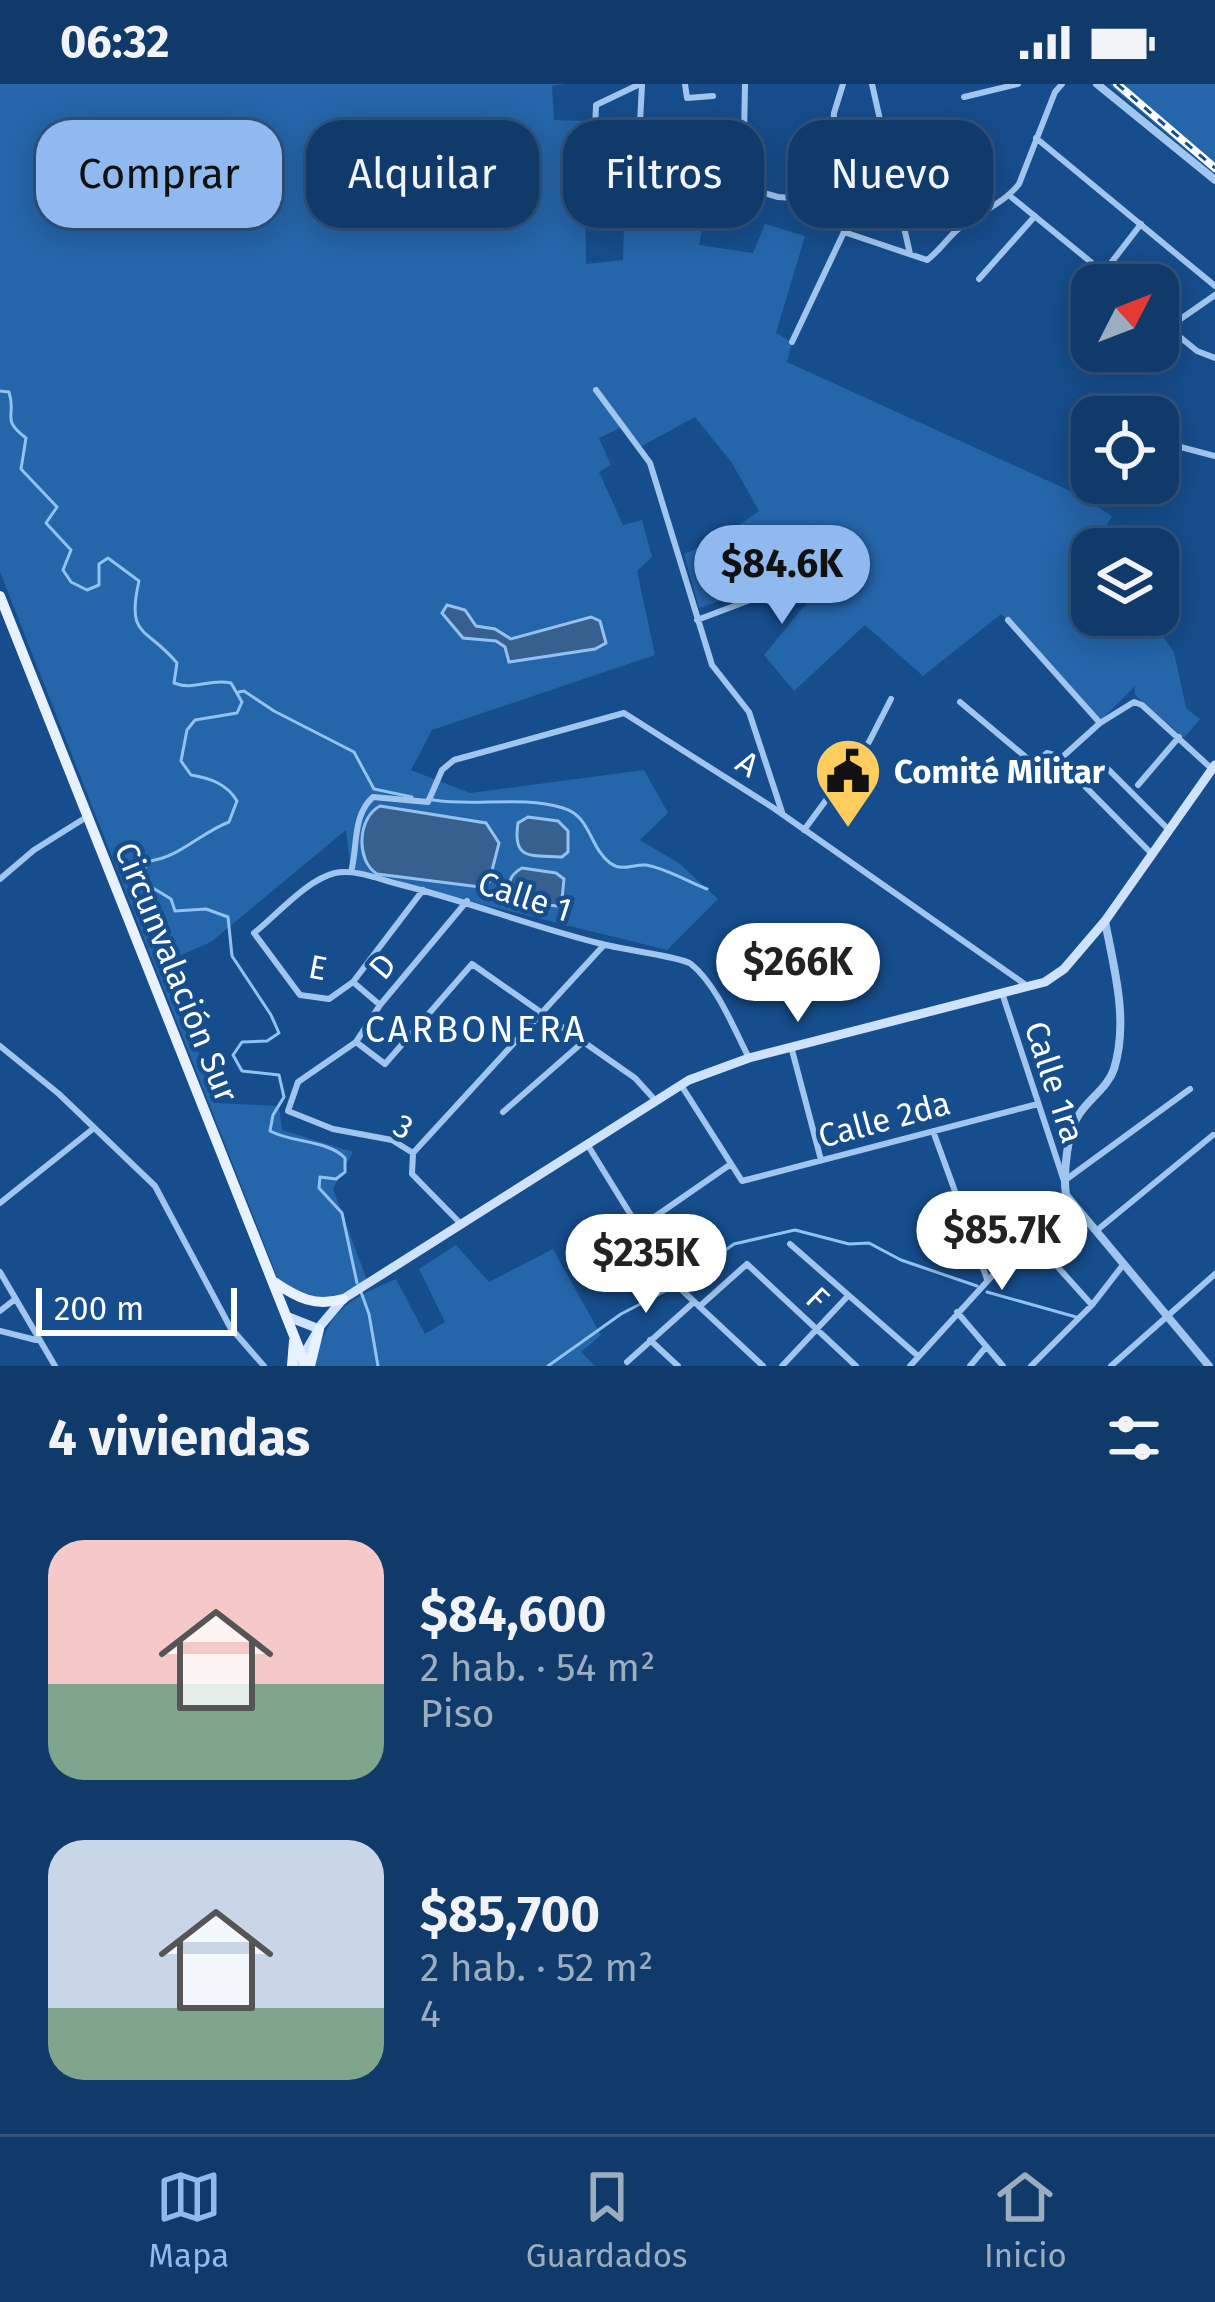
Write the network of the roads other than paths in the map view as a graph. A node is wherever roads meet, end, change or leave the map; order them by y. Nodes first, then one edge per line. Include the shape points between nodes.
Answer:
1 (641, 84) edge
2 (685, 84) edge
3 (745, 84) edge
4 (843, 84) edge
5 (872, 84) edge
6 (1018, 84) edge
7 (1062, 84) edge
8 (1097, 84) edge
9 (713, 96) dead end
10 (964, 97) dead end
11 (595, 120) edge
12 (640, 120) edge
13 (833, 120) edge
14 (1036, 138) junction
15 (1215, 180) edge
16 (1010, 196) junction
17 (788, 198) edge
18 (1035, 216) junction
19 (1141, 224) junction
20 (843, 228) edge
21 (844, 232) junction
22 (910, 254) junction
23 (1094, 264) edge
24 (1110, 264) edge
25 (979, 279) dead end
26 (1215, 290) edge
27 (1179, 319) edge
28 (1179, 337) edge
29 (792, 342) dead end
30 (1215, 358) edge
31 (596, 390) dead end
32 (1179, 447) edge
33 (1215, 456) edge
34 (825, 556) dead end
35 (0, 596) edge
36 (697, 620) junction
37 (1008, 620) dead end
38 (891, 699) dead end
39 (960, 702) dead end
40 (1100, 723) junction
41 (1179, 737) junction
42 (1059, 760) junction
43 (1108, 769) dead end
44 (1214, 770) edge
45 (1138, 785) dead end
46 (783, 815) junction
47 (85, 818) junction
48 (1168, 829) junction
49 (804, 830) junction
50 (1150, 852) junction
51 (352, 872) junction
52 (0, 879) edge
53 (424, 890) junction
54 (467, 901) junction
55 (1105, 921) junction
56 (604, 945) junction
57 (353, 982) junction
58 (1030, 988) junction
59 (1003, 996) junction
60 (380, 1005) junction
61 (540, 1012) junction
62 (356, 1042) junction
63 (583, 1042) junction
64 (0, 1046) edge
65 (792, 1050) junction
66 (749, 1058) junction
67 (681, 1085) junction
68 (1190, 1089) dead end
69 (655, 1100) junction
70 (1037, 1104) junction
71 (288, 1111) joint
72 (502, 1112) dead end
73 (94, 1128) junction
74 (933, 1131) junction
75 (1213, 1136) edge
76 (587, 1144) junction
77 (412, 1153) junction
78 (821, 1160) junction
79 (730, 1164) junction
80 (1064, 1181) junction
81 (1066, 1195) junction
82 (0, 1203) edge
83 (462, 1225) junction
84 (640, 1227) junction
85 (1096, 1231) junction
86 (1029, 1235) junction
87 (790, 1244) dead end
88 (1123, 1265) junction
89 (0, 1272) edge
90 (1215, 1274) edge
91 (987, 1279) junction
92 (273, 1281) junction
93 (354, 1293) junction
94 (848, 1297) junction
95 (14, 1300) junction
96 (697, 1304) junction
97 (1092, 1305) junction
98 (0, 1311) edge
99 (956, 1312) junction
100 (286, 1316) junction
101 (1166, 1316) junction
102 (319, 1329) junction
103 (816, 1330) junction
104 (0, 1331) edge
105 (650, 1340) junction
106 (40, 1341) junction
107 (986, 1347) junction
108 (918, 1357) junction
109 (626, 1362) dead end
110 (301, 1364) edge
111 (55, 1366) edge
112 (264, 1366) edge
113 (678, 1366) edge
114 (763, 1366) edge
115 (782, 1366) edge
116 (856, 1366) edge
117 (910, 1366) edge
118 (970, 1366) edge
119 (1003, 1366) edge
120 (1031, 1366) edge
121 (1111, 1366) edge
122 (1209, 1366) edge

1 - 11 street via 596,105
1 - 12 street
2 - 9 street via 687,98
3 - 17 street via 743,187
4 - 13 street
5 - 22 street
6 - 10 street
7 - 14 street
8 - 15 street
14 - 16 street
14 - 19 street
16 - 18 street
16 - 22 street via 958,228 927,260
18 - 23 street
18 - 25 street
19 - 24 street
19 - 26 street
20 - 21 street
21 - 22 street
21 - 29 street
26 - 27 street
28 - 30 street
31 - 36 street via 650,463
32 - 33 street
34 - 36 street via 782,606 758,598
35 - 47 main road, Circunvalación Sur
36 - 46 street via 712,665 749,712
37 - 40 street
38 - 49 street
39 - 42 street via 1034,764 1050,753
40 - 41 street via 1133,702
40 - 42 street
41 - 44 street
41 - 45 street
42 - 50 street
43 - 48 street
44 - 48 main road
46 - 49 street, A
46 - 51 street, A via 623,713 454,760 428,802 367,802
47 - 52 street
47 - 92 main road, Circunvalación Sur
48 - 50 main road
49 - 58 street, A
50 - 55 main road
51 - 53 street, Calle 1
51 - 57 street, E via 320,880 254,933 300,995 329,999
53 - 54 street, Calle 1
53 - 57 street, E
54 - 56 street, Calle 1
54 - 60 street, D
55 - 58 main road via 1064,969
55 - 80 street via 1119,1045 1110,1079 1074,1122
56 - 61 street
56 - 66 street, Calle 1 via 693,965
57 - 60 street
58 - 59 main road
59 - 65 main road
59 - 70 street, Calle 1ra
60 - 62 street, D
61 - 62 street via 472,964 385,1064
61 - 63 street
61 - 77 street
62 - 71 street, D via 298,1082
63 - 69 street
63 - 72 street
64 - 73 street
65 - 66 main road
65 - 78 street
66 - 67 main road
67 - 69 main road
67 - 79 street
68 - 80 street
69 - 76 main road
70 - 74 street, Calle 2da
70 - 80 street, Calle 1ra
71 - 77 street, 3
73 - 82 street
73 - 112 street via 155,1186 230,1327
74 - 78 street, Calle 2da
74 - 91 street
75 - 85 street
76 - 83 main road
76 - 84 street
77 - 83 street, 3 via 412,1174
78 - 79 street, Calle 2da via 742,1181
79 - 84 street
80 - 81 street
81 - 85 street
81 - 86 street
83 - 93 main road
84 - 96 street via 671,1280
85 - 88 street
86 - 91 street
86 - 97 street
87 - 94 street
88 - 97 street
88 - 101 street
89 - 95 street
90 - 101 street
91 - 99 street
92 - 93 main road via 306,1301 329,1304
92 - 100 main road, Circunvalación Sur
93 - 102 main road
94 - 103 street
94 - 108 street
95 - 98 street
95 - 106 street
96 - 103 street, F via 747,1264
96 - 105 street
96 - 114 street
97 - 120 street
99 - 107 street
99 - 108 street
100 - 102 main road
100 - 110 main road, Circunvalación Sur
101 - 121 street
101 - 122 street
102 - 110 main road
103 - 115 street
103 - 116 street, F
104 - 106 street
105 - 109 street
105 - 113 street
106 - 111 street
107 - 118 street
107 - 119 street
108 - 117 street

